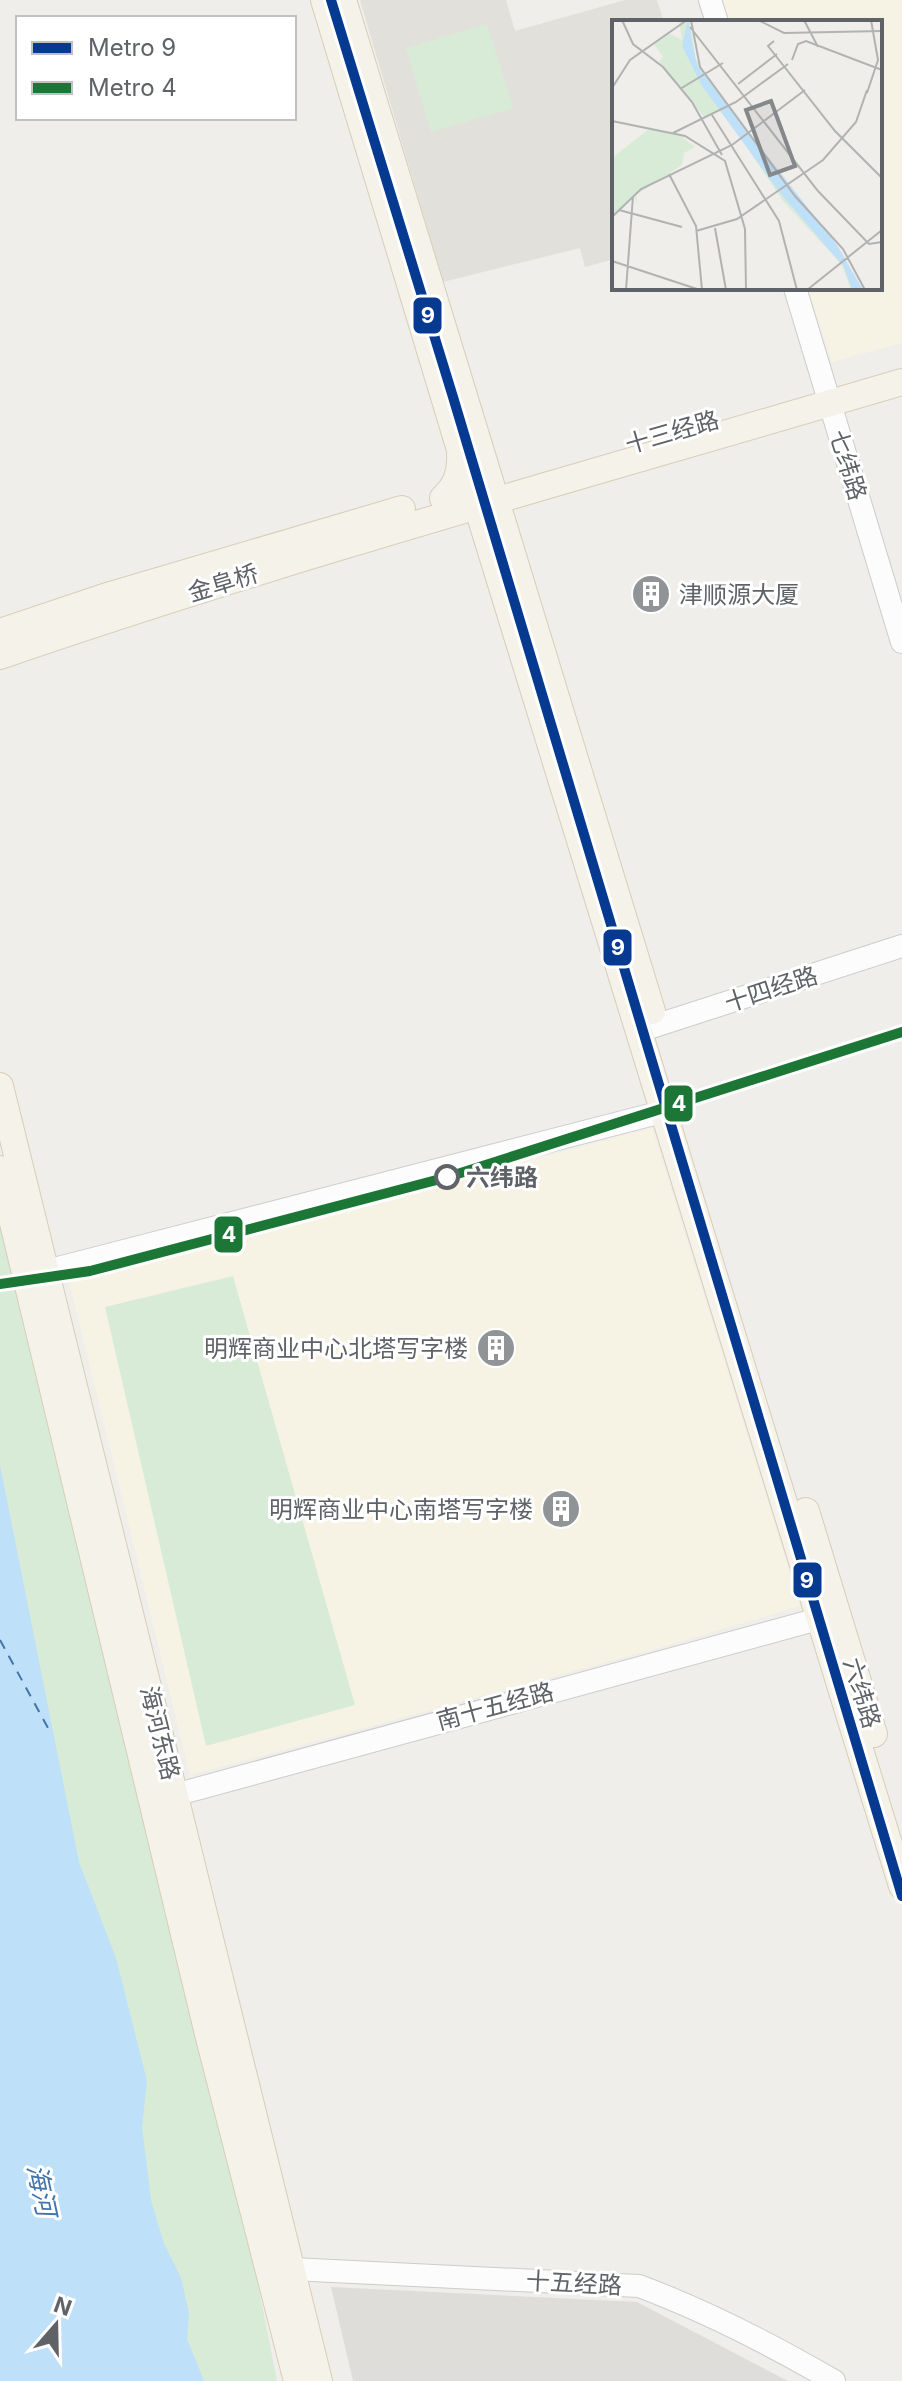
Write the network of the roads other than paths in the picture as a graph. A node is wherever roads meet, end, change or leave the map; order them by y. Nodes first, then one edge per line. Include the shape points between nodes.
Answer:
1 (324, 0) edge
2 (343, 0) edge
3 (710, 0) edge
4 (716, 20) edge
5 (796, 290) edge
6 (902, 367) edge
7 (902, 382) edge
8 (828, 396) junction
9 (460, 449) junction
10 (486, 491) junction
11 (445, 506) junction
12 (0, 632) edge
13 (902, 642) edge
14 (0, 656) edge
15 (902, 946) edge
16 (648, 1029) junction
17 (0, 1086) edge
18 (673, 1110) junction
19 (0, 1169) edge
20 (36, 1274) junction
21 (829, 1615) junction
22 (163, 1798) junction
23 (902, 1825) edge
24 (902, 1886) edge
25 (292, 2269) junction
26 (297, 2381) edge
27 (319, 2381) edge
28 (834, 2381) edge

1 - 9 main road
2 - 10 main road, 六纬路
3 - 4 street
5 - 8 street, 七纬路
6 - 8 main road, 十三经路
7 - 8 main road, 十三经路
8 - 10 main road, 十三经路
8 - 10 main road, 十三经路 via 538,488
8 - 13 street, 七纬路
9 - 10 main road
9 - 11 main road via 458,479
10 - 11 main road, 十三经路
10 - 16 main road, 六纬路
11 - 12 main road, 金阜桥 via 104,597
11 - 14 main road, 金阜桥
15 - 16 street, 十四经路
16 - 18 main road, 六纬路
17 - 20 main road, 海河东路
18 - 20 street
18 - 21 main road, 六纬路
19 - 20 main road, 海河东路
20 - 22 main road, 海河东路
21 - 22 street, 南十五经路
21 - 23 main road, 六纬路
21 - 24 main road, 六纬路
22 - 25 main road, 海河东路
22 - 26 main road, 海河东路 via 208,2034
25 - 27 main road, 海河东路
25 - 28 street, 十五经路 via 639,2286 675,2299

